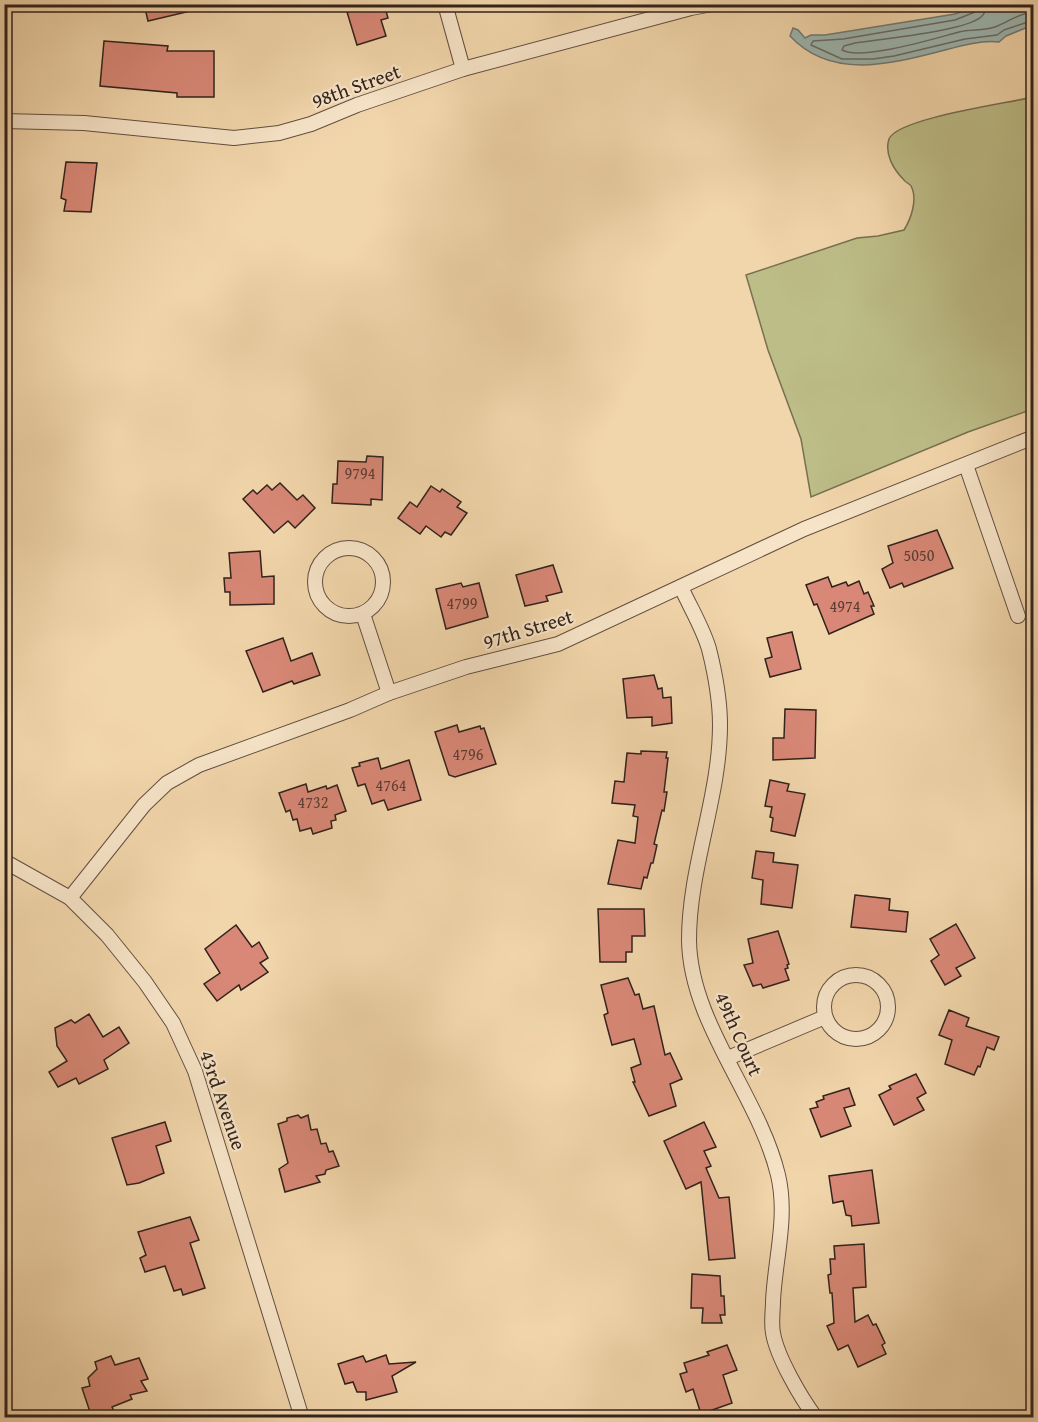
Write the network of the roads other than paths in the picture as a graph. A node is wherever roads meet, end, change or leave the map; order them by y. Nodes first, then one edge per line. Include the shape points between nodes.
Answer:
1 (445, 4) edge
2 (712, 4) edge
3 (463, 69) junction
4 (4, 121) edge
5 (1034, 437) edge
6 (966, 465) junction
7 (681, 587) junction
8 (363, 614) junction
9 (1018, 616) dead end
10 (389, 693) junction
11 (4, 861) edge
12 (70, 898) junction
13 (825, 1017) junction
14 (728, 1058) junction
15 (302, 1418) edge
16 (816, 1418) edge

1 - 3 street
2 - 3 street, 98th Street
3 - 4 street, 98th Street via 279,133 234,138 84,123
5 - 6 street, 97th Street
6 - 7 street, 97th Street via 804,530
6 - 9 street
7 - 10 street, 97th Street via 558,644
7 - 14 street, 49th Court via 708,648 720,724 689,941 704,1012
8 - 8 street via 379,599 383,588 380,566 363,551 341,548 322,560 316,570 316,593 321,603 340,616
8 - 10 street
10 - 12 street, 97th Street via 199,765 167,783 144,805
11 - 12 street, 43rd Avenue
12 - 15 street, 43rd Avenue via 146,982 173,1023 195,1071
13 - 13 street via 838,1034 859,1039 878,1030 885,1021 888,1000 884,990 868,976 848,975 830,987 825,996
13 - 14 street
14 - 16 street, 49th Court via 773,1158 782,1197 773,1333

